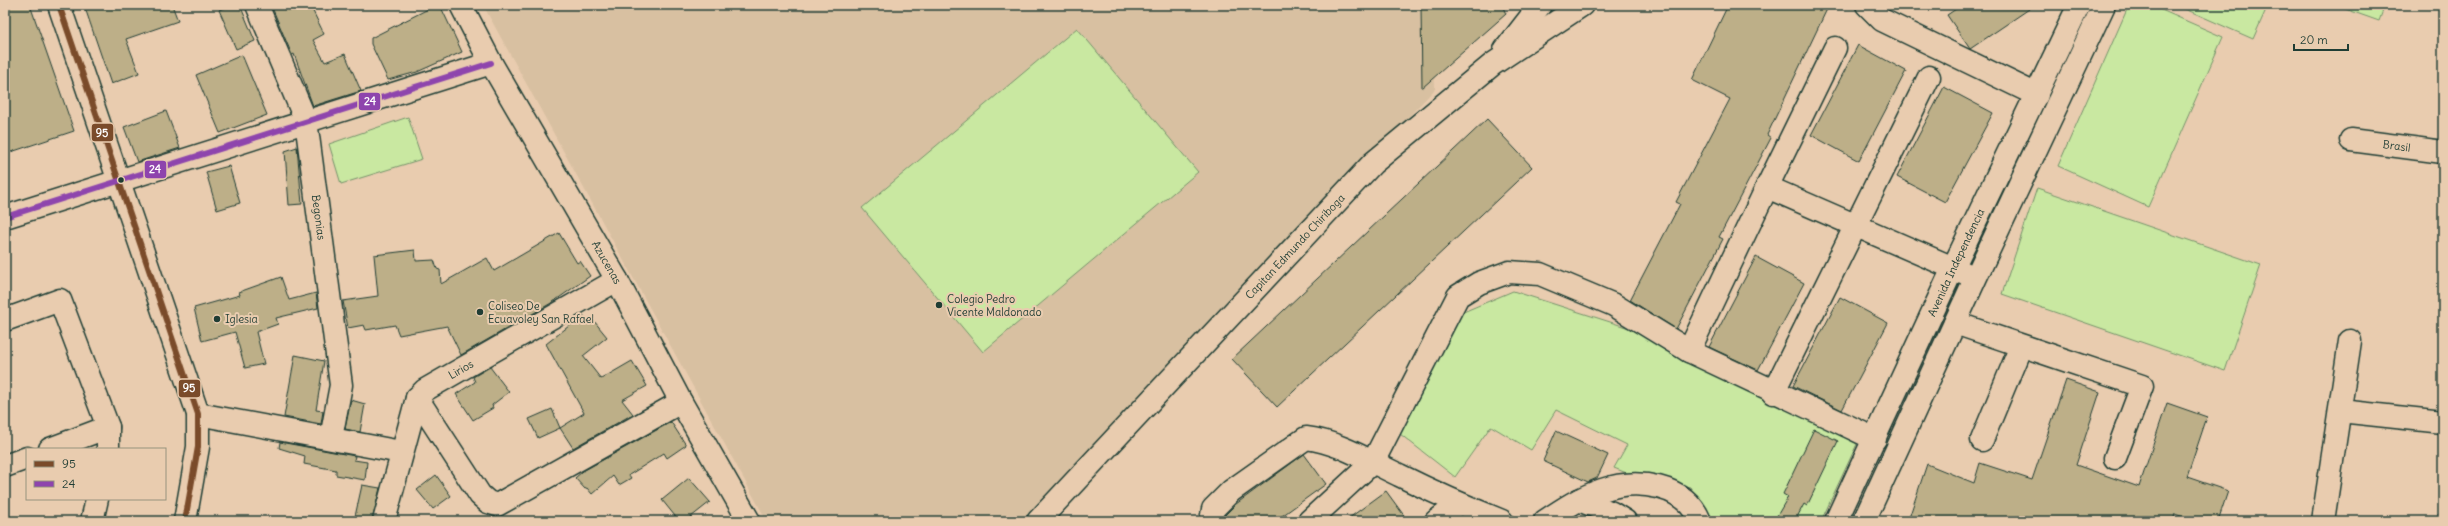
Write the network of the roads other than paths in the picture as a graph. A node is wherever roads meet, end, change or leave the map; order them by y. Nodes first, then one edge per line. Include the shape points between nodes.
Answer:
1 (59, 5) edge
2 (257, 5) edge
3 (461, 5) edge
4 (1540, 5) edge
5 (1582, 5) edge
6 (1867, 5) edge
7 (2079, 5) edge
8 (2104, 5) edge
9 (1835, 48) dead end
10 (491, 63) junction
11 (1493, 64) junction
12 (1929, 77) dead end
13 (2037, 96) junction
14 (306, 121) junction
15 (2351, 140) dead end
16 (2443, 152) edge
17 (121, 181) junction
18 (1767, 186) junction
19 (5, 217) edge
20 (1857, 226) junction
21 (1953, 268) junction
22 (1976, 277) junction
23 (617, 280) junction
24 (5, 320) edge
25 (1955, 323) junction
26 (2350, 341) dead end
27 (2021, 346) junction
28 (1689, 352) junction
29 (1773, 393) junction
30 (417, 398) junction
31 (681, 402) junction
32 (2340, 411) junction
33 (198, 414) junction
34 (2443, 422) edge
35 (108, 427) junction
36 (331, 438) junction
37 (1875, 439) junction
38 (1982, 440) dead end
39 (53, 448) edge
40 (108, 448) edge
41 (402, 452) junction
42 (26, 458) edge
43 (2115, 458) dead end
44 (1373, 462) junction
45 (5, 466) edge
46 (97, 500) edge
47 (1579, 500) junction
48 (1458, 504) junction
49 (746, 519) edge
50 (92, 521) edge
51 (185, 521) edge
52 (384, 521) edge
53 (1038, 521) edge
54 (1211, 521) edge
55 (1309, 521) edge
56 (1436, 521) edge
57 (1502, 521) edge
58 (1545, 521) edge
59 (1625, 521) edge
60 (1700, 521) edge
61 (1836, 521) edge
62 (1864, 521) edge
63 (2323, 521) edge

1 - 17 street
2 - 14 street, Begonias
3 - 10 street, Azucenas
4 - 11 street
5 - 11 street, Capitan Edmundo Chiriboga
6 - 13 street via 1882,20
7 - 13 street, Avenida Independencia
8 - 22 street, Avenida Independencia
9 - 18 street
10 - 14 street
10 - 23 street, Azucenas
11 - 53 street, Capitan Edmundo Chiriboga via 1373,163
12 - 20 street
13 - 21 street, Avenida Independencia
14 - 17 street
14 - 36 street, Begonias via 341,385
15 - 16 street, Brasil
17 - 19 street
17 - 33 street
18 - 20 street
18 - 28 street
20 - 21 street
20 - 29 street
21 - 22 street
21 - 37 street, Avenida Independencia
22 - 25 street, Avenida Independencia
23 - 30 street, Lirios via 425,390
23 - 31 street, Azucenas
24 - 35 street via 60,300
25 - 27 street
25 - 62 street, Avenida Independencia
26 - 32 street
27 - 38 street
27 - 43 street via 2142,386
28 - 29 street
28 - 44 street via 1614,305 1540,274 1509,272 1479,283 1458,296
29 - 37 street
30 - 31 street via 480,495 497,505
30 - 41 street
31 - 49 street, Azucenas
32 - 34 street
32 - 63 street
33 - 36 street
33 - 51 street via 198,447
35 - 39 street
35 - 40 street
36 - 41 street
37 - 61 street, Avenida Independencia
41 - 52 street
42 - 45 street
44 - 48 street
44 - 54 street via 1324,440 1306,438 1231,491 1213,509
44 - 55 street
46 - 50 street
47 - 58 street
47 - 59 street
47 - 60 street via 1602,489 1637,484 1660,487 1678,494 1696,509
48 - 56 street
48 - 57 street

